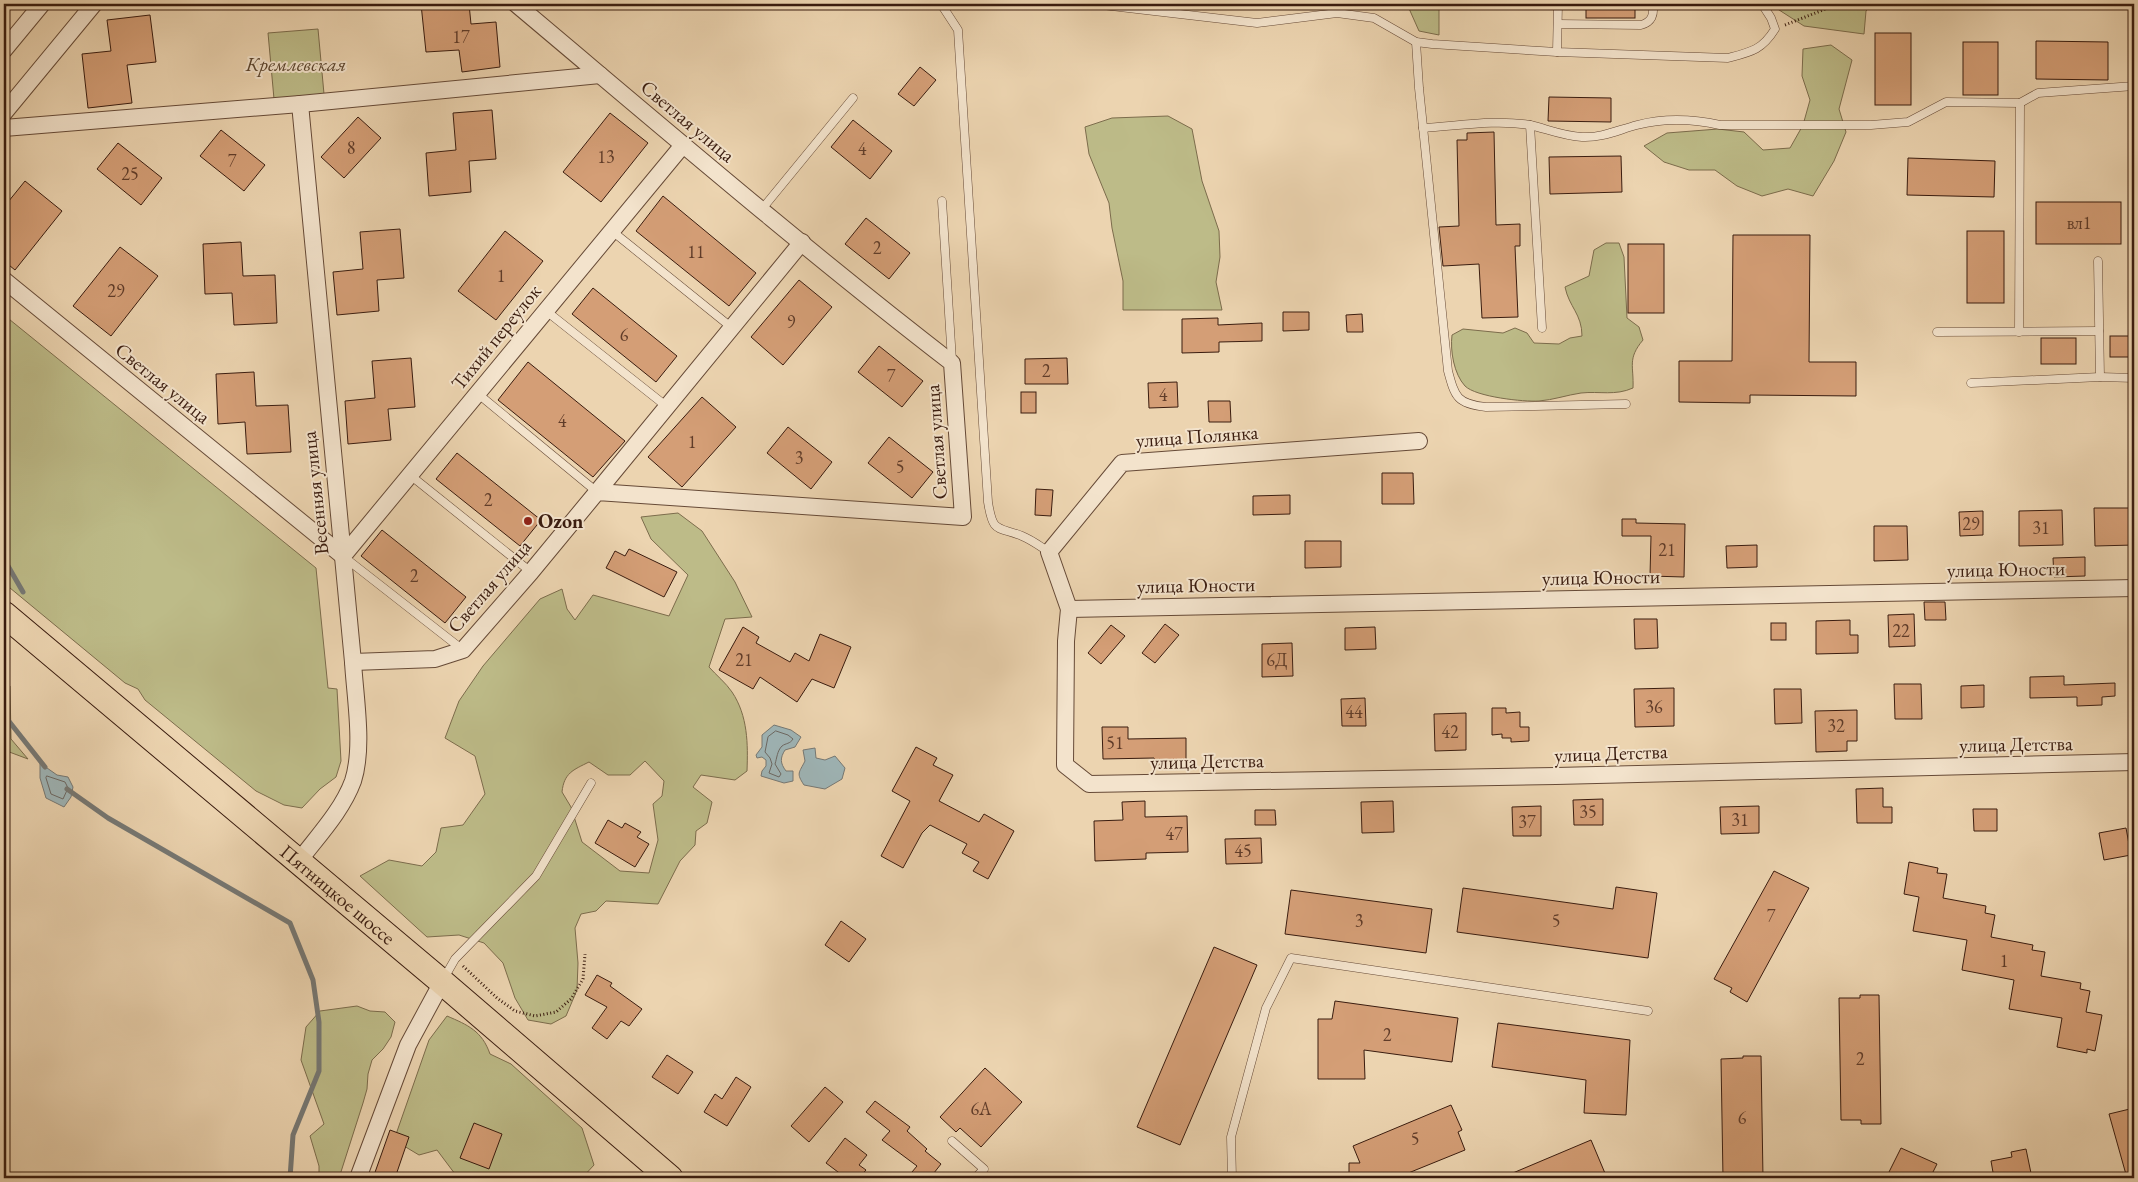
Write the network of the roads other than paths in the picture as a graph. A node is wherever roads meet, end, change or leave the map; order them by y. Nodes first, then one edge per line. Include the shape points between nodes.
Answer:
1 (42, 4) edge
2 (94, 4) edge
3 (516, 4) edge
4 (942, 4) edge
5 (1094, 4) edge
6 (1558, 4) edge
7 (1653, 4) edge
8 (1762, 4) edge
9 (1558, 24) junction
10 (1416, 42) junction
11 (4, 50) edge
12 (1557, 52) junction
13 (600, 75) junction
14 (2134, 86) edge
15 (854, 98) dead end
16 (2020, 103) junction
17 (300, 104) junction
18 (4, 113) edge
19 (1530, 126) junction
20 (4, 128) edge
21 (1423, 128) junction
22 (682, 145) junction
23 (942, 200) dead end
24 (762, 209) junction
25 (610, 230) junction
26 (802, 242) junction
27 (2098, 261) dead end
28 (4, 280) edge
29 (545, 310) junction
30 (731, 327) junction
31 (1542, 328) dead end
32 (2099, 331) junction
33 (1937, 332) dead end
34 (2019, 332) junction
35 (952, 363) junction
36 (2100, 377) junction
37 (2134, 378) edge
38 (1971, 383) dead end
39 (476, 393) junction
40 (1626, 404) dead end
41 (666, 406) junction
42 (1419, 441) dead end
43 (410, 474) junction
44 (597, 492) junction
45 (1049, 552) junction
46 (343, 556) junction
47 (531, 572) junction
48 (2134, 588) edge
49 (1068, 609) junction
50 (4, 614) edge
51 (463, 650) junction
52 (353, 662) junction
53 (2134, 762) edge
54 (591, 783) dead end
55 (299, 862) junction
56 (442, 982) junction
57 (1648, 1011) dead end
58 (952, 1142) dead end
59 (358, 1178) edge
60 (670, 1178) edge
61 (975, 1178) edge
62 (1232, 1178) edge

1 - 11 street
2 - 18 street
3 - 13 street, Светлая улица
4 - 45 lane via 958,30 991,521 1001,531 1022,536
5 - 10 lane via 1257,23 1337,13 1374,18
6 - 9 lane
7 - 9 lane via 1652,18 1641,25
8 - 12 lane via 1775,29 1766,43 1749,53 1728,58
9 - 12 lane
10 - 12 lane
10 - 21 lane
13 - 17 street
13 - 22 street, Светлая улица
14 - 16 lane via 2038,93
15 - 24 lane
16 - 19 lane via 1946,102 1908,122 1871,125 1720,125 1697,120 1665,120 1604,136 1581,137
16 - 34 lane
17 - 20 street
17 - 46 street, Весенняя улица
19 - 21 lane via 1499,123
19 - 31 lane
21 - 40 lane via 1448,371 1454,392 1468,406 1486,408
22 - 24 street, Светлая улица
22 - 25 street, Тихий переулок
23 - 35 lane
24 - 26 street, Светлая улица
25 - 29 street, Тихий переулок
25 - 30 lane
26 - 30 street
26 - 35 street, Светлая улица
27 - 32 lane
28 - 46 street, Светлая улица
29 - 39 street, Тихий переулок
29 - 41 lane
30 - 41 street
32 - 34 lane
32 - 36 lane
33 - 34 lane
35 - 44 street, Светлая улица via 963,517
36 - 37 lane
36 - 38 lane
39 - 43 street, Тихий переулок
39 - 44 lane
41 - 44 street
42 - 45 street, улица Полянка via 1122,463
43 - 46 street, Тихий переулок
43 - 47 lane
44 - 47 street, Светлая улица
45 - 49 street
46 - 51 lane
46 - 52 street, Весенняя улица
47 - 51 street, Светлая улица
48 - 49 street, улица Юности
49 - 53 street, улица Детства via 1065,765 1089,784
50 - 55 main road, Пятницкое шоссе
51 - 52 street, Светлая улица via 435,660
52 - 55 street, Весенняя улица via 357,761 353,781 344,800
54 - 56 lane via 536,876 455,959
55 - 56 main road, Пятницкое шоссе
56 - 59 street via 408,1045
56 - 60 main road, Пятницкое шоссе
57 - 62 lane via 1291,958 1266,1008 1231,1137
58 - 61 lane via 984,1169

